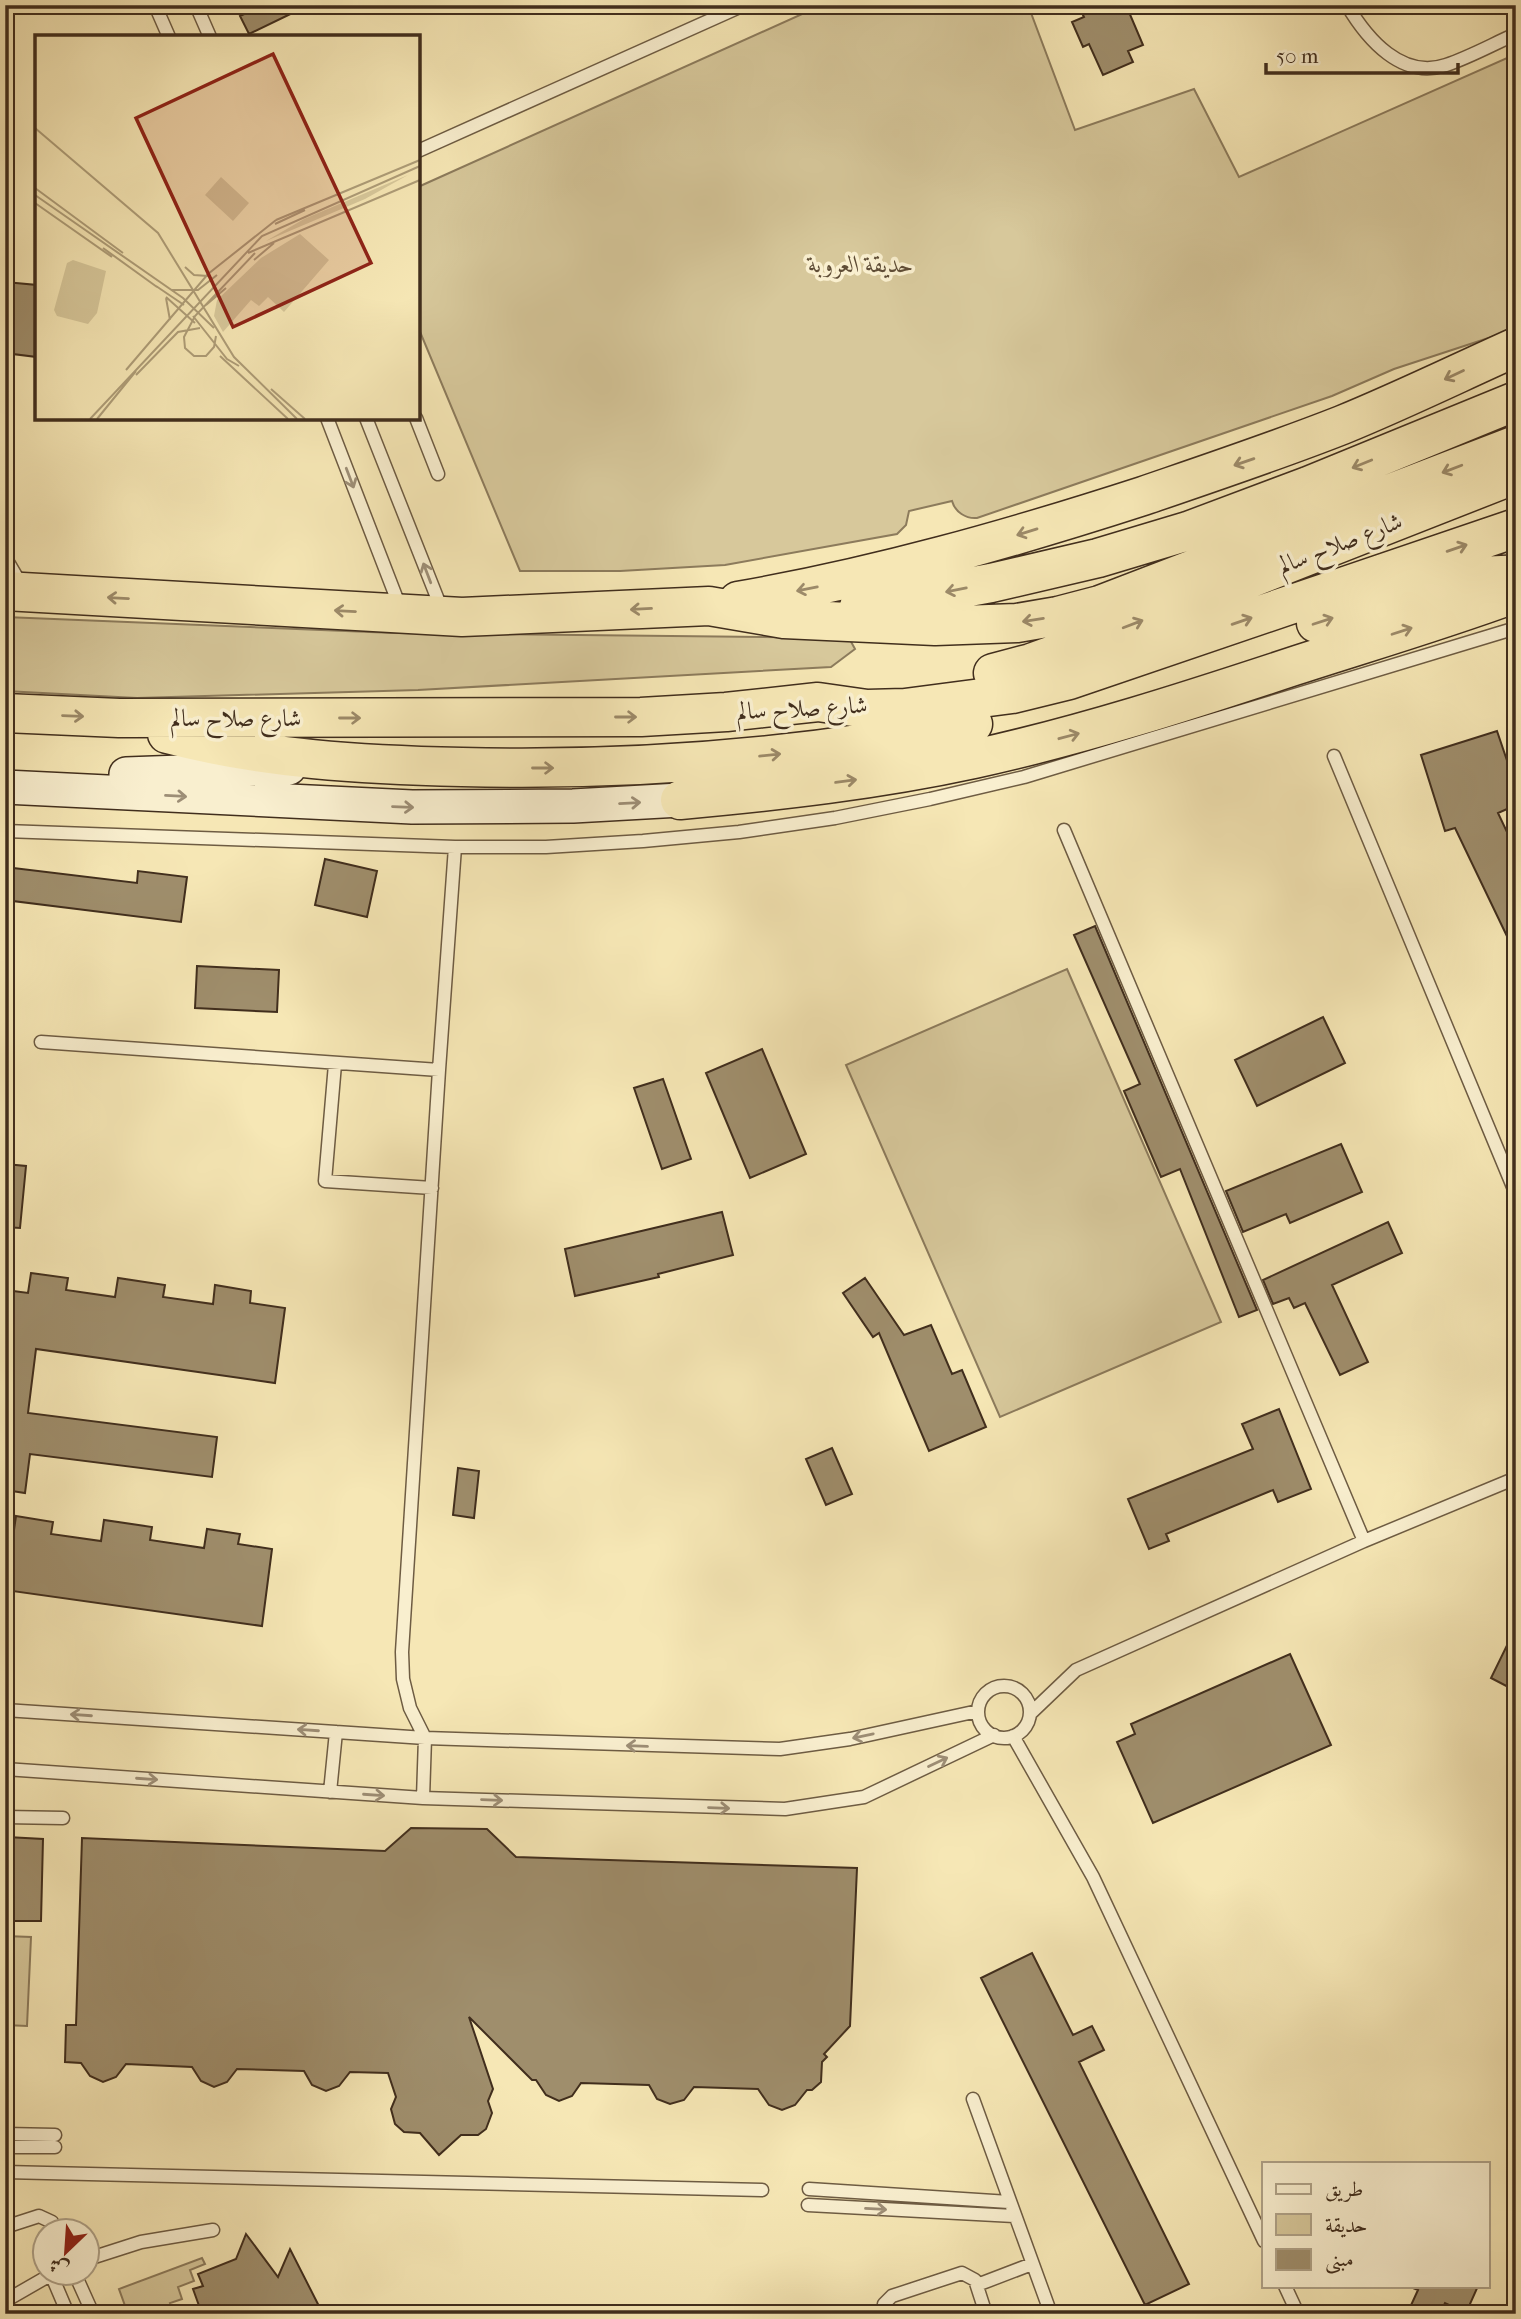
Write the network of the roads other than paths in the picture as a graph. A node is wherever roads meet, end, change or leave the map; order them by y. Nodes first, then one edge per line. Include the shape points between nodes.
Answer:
1 (155, 5) edge
2 (196, 5) edge
3 (744, 5) edge
4 (1347, 5) edge
5 (1516, 34) edge
6 (168, 35) edge
7 (208, 35) edge
8 (420, 150) edge
9 (1516, 347) edge
10 (1516, 401) edge
11 (328, 420) edge
12 (367, 420) edge
13 (417, 420) edge
14 (1516, 445) edge
15 (438, 474) dead end
16 (1516, 474) edge
17 (1516, 527) edge
18 (5, 557) edge
19 (1516, 575) edge
20 (15, 592) edge
21 (1516, 593) edge
22 (709, 606) junction
23 (403, 614) junction
24 (444, 616) junction
25 (784, 618) junction
26 (1516, 628) edge
27 (867, 709) junction
28 (5, 713) edge
29 (119, 718) junction
30 (1334, 756) dead end
31 (363, 765) junction
32 (20, 788) edge
33 (681, 800) joint
34 (1064, 830) dead end
35 (5, 831) edge
36 (455, 847) junction
37 (41, 1042) dead end
38 (335, 1064) junction
39 (439, 1070) junction
40 (432, 1188) junction
41 (1516, 1194) edge
42 (1516, 1478) edge
43 (1364, 1541) junction
44 (5, 1710) edge
45 (978, 1711) junction
46 (1031, 1713) junction
47 (336, 1732) junction
48 (993, 1735) junction
49 (1013, 1736) junction
50 (425, 1738) junction
51 (5, 1769) edge
52 (330, 1792) junction
53 (423, 1798) junction
54 (5, 1817) edge
55 (63, 1818) dead end
56 (973, 2099) dead end
57 (5, 2134) edge
58 (5, 2147) edge
59 (5, 2172) edge
60 (809, 2189) dead end
61 (762, 2190) dead end
62 (1009, 2202) junction
63 (808, 2205) dead end
64 (1014, 2216) junction
65 (32, 2218) edge
66 (5, 2227) edge
67 (213, 2230) dead end
68 (1262, 2237) edge
69 (102, 2255) edge
70 (1032, 2264) junction
71 (32, 2285) edge
72 (977, 2285) junction
73 (57, 2288) edge
74 (82, 2288) edge
75 (1286, 2288) edge
76 (5, 2301) edge
77 (68, 2314) edge
78 (93, 2314) edge
79 (883, 2314) edge
80 (986, 2314) edge
81 (1051, 2314) edge
82 (1298, 2314) edge

1 - 6 lane
2 - 7 lane
3 - 8 lane
4 - 5 lane via 1390,56 1408,66 1444,66
9 -> 22 highway via 1331,429 1106,508 890,569
10 -> 25 highway via 1188,531 1098,558 929,596
11 -> 23 lane
24 -> 12 lane
13 - 15 lane
14 -> 25 highway, شارع صلاح سالم via 1100,605 1058,616 974,626
27 -> 16 highway, شارع صلاح سالم via 926,686 1044,659
27 -> 17 highway via 985,698 1069,680
18 - 20 lane
31 -> 19 highway via 562,768 694,762 954,727 1082,699 1432,586 1477,576
23 -> 20 highway, شارع صلاح سالم
33 -> 21 highway via 880,776 1055,740 1136,718
22 -> 24 highway, شارع صلاح سالم
22 - 25 highway, شارع صلاح سالم
23 - 24 highway, شارع صلاح سالم
26 - 36 lane via 1117,750 930,799 739,832 546,847
29 -> 27 highway, شارع صلاح سالم via 641,717 818,702
28 -> 29 highway, شارع صلاح سالم
29 - 31 highway via 202,742
30 - 41 lane
31 - 32 main road via 101,775
32 -> 33 main road via 412,807
34 - 43 lane
35 - 36 lane
36 - 39 lane
37 - 38 lane
38 - 39 lane
38 - 40 lane via 325,1181
39 - 40 lane
40 - 50 lane via 402,1652 410,1708
42 - 43 lane
43 - 46 lane via 1076,1670
47 -> 44 lane
45 - 46 lane via 986,1692 1005,1686 1024,1694
45 - 48 lane via 985,1730
45 -> 50 lane via 780,1749
46 - 49 lane via 1022,1731
47 - 50 lane
47 - 52 lane
48 - 49 lane
53 -> 48 lane via 785,1809 864,1797
49 - 68 lane via 1093,1877
50 - 53 lane
51 -> 52 lane
52 -> 53 lane
54 - 55 lane
56 - 62 lane
57 - 58 lane via 55,2141
59 - 61 lane
60 - 62 lane
62 - 64 lane
63 -> 64 lane
64 - 70 lane
65 - 66 lane
67 - 69 lane via 141,2242
70 - 72 lane
70 - 81 lane
71 - 76 lane
72 - 79 lane via 967,2274 957,2274 892,2296 884,2304
72 - 80 lane
73 - 77 lane
74 - 78 lane
75 - 82 lane

